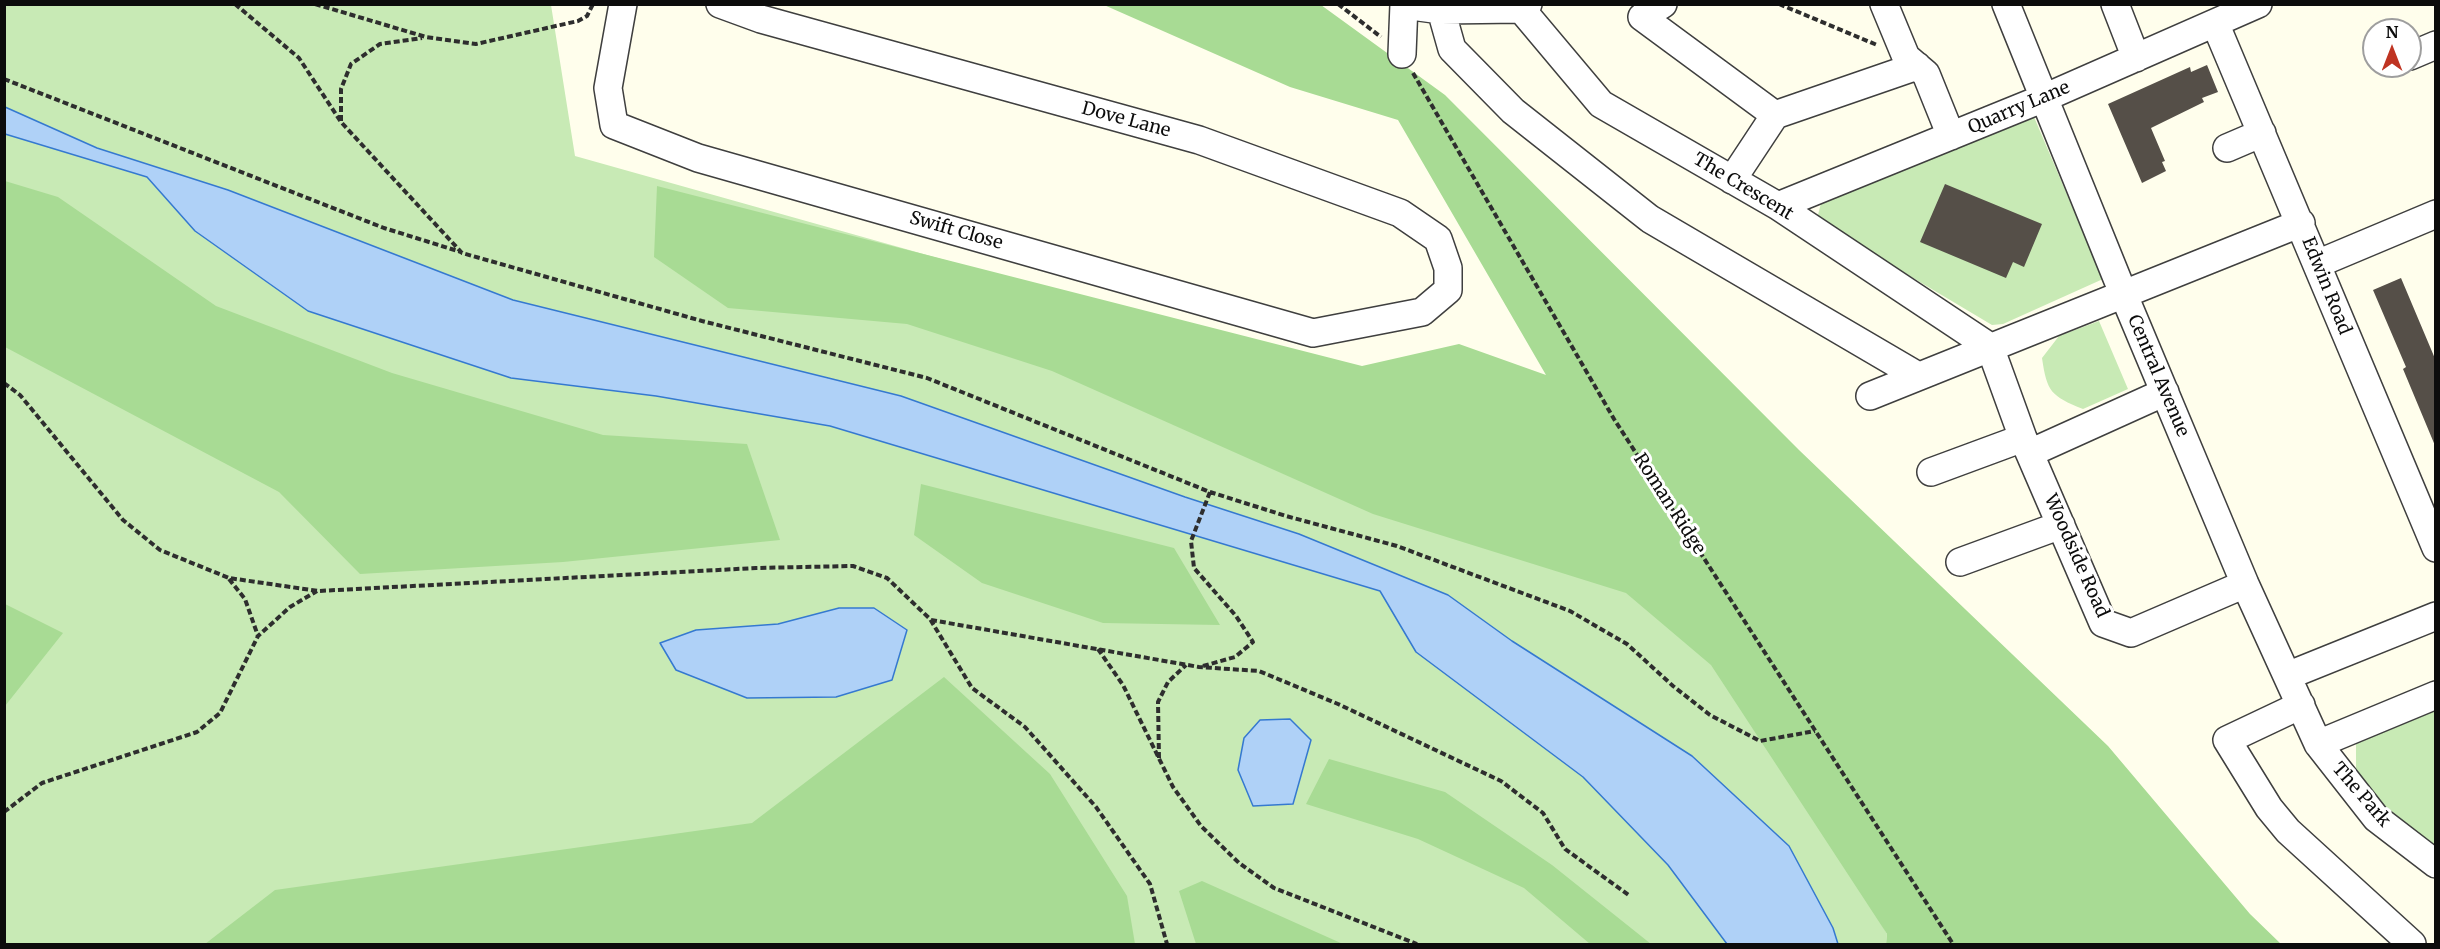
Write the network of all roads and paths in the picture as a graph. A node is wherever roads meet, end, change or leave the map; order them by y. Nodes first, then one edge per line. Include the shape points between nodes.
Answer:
1 (235, 4) edge
2 (315, 4) edge
3 (593, 4) edge
4 (623, 4) edge
5 (720, 4) edge
6 (1338, 4) edge
7 (1663, 4) edge
8 (1779, 4) edge
9 (1884, 4) edge
10 (2006, 4) edge
11 (2115, 4) edge
12 (2258, 4) edge
13 (1404, 5) edge
14 (1522, 6) edge
15 (1441, 10) junction
16 (763, 12) edge
17 (2215, 23) junction
18 (426, 38) junction
19 (2436, 45) edge
20 (2422, 51) edge
21 (1402, 54) junction
22 (2136, 58) junction
23 (1912, 62) junction
24 (4, 79) edge
25 (2043, 98) junction
26 (1775, 115) junction
27 (341, 122) junction
28 (2262, 133) junction
29 (1951, 136) junction
30 (2227, 148) dead end
31 (1731, 180) junction
32 (1778, 206) junction
33 (2436, 214) edge
34 (2301, 223) junction
35 (462, 252) junction
36 (2317, 264) junction
37 (2122, 293) junction
38 (1422, 312) joint
39 (1990, 347) junction
40 (1918, 376) junction
41 (4, 382) edge
42 (2165, 392) junction
43 (1870, 396) dead end
44 (2027, 446) junction
45 (1931, 472) dead end
46 (1210, 492) junction
47 (2061, 525) junction
48 (2436, 548) edge
49 (1960, 562) dead end
50 (229, 578) junction
51 (2245, 584) junction
52 (318, 591) junction
53 (2436, 616) edge
54 (930, 620) junction
55 (258, 636) junction
56 (1098, 649) junction
57 (1187, 665) junction
58 (1199, 667) junction
59 (2288, 676) junction
60 (2436, 695) edge
61 (2301, 705) junction
62 (1815, 731) junction
63 (2319, 744) junction
64 (1160, 760) junction
65 (4, 812) edge
66 (2436, 864) edge
67 (1629, 896) dead end
68 (1167, 945) edge
69 (1417, 945) edge
70 (1953, 945) edge
71 (2412, 945) edge

1 - 27 path via 299,58
2 - 18 path
3 - 18 path via 587,16 578,21 476,44
4 - 38 street, Swift Close via 608,88 614,125 645,138 698,158 1313,333
5 - 16 street, Dove Lane
6 - 21 path, Roman Ridge
7 - 26 street via 1642,17
8 - 23 path
9 - 23 street
10 - 25 street, Central Avenue
11 - 22 street
12 - 17 street, Quarry Lane
13 - 15 street
13 - 21 street
14 - 15 street
14 - 31 street, The Crescent via 1601,104
15 - 40 street via 1452,50 1513,111 1650,219
16 - 38 street, Dove Lane via 1199,140 1400,213 1438,239 1448,268 1448,290
17 - 22 street, Quarry Lane
17 - 28 street, Edwin Road
18 - 27 path via 380,44 351,64 341,89
19 - 20 street
21 - 62 path, Roman Ridge via 1614,419
22 - 25 street, Quarry Lane
23 - 26 street
23 - 29 street via 1926,74
24 - 35 path via 384,228
25 - 29 street, Quarry Lane
25 - 37 street, Central Avenue
26 - 31 street
27 - 35 path
28 - 30 street
28 - 34 street, Edwin Road
29 - 32 street, Quarry Lane
31 - 32 street, The Crescent
32 - 39 street, The Crescent
33 - 36 street
34 - 36 street, Edwin Road
34 - 37 street
35 - 46 path via 702,321 927,378
36 - 48 street, Edwin Road
37 - 39 street
37 - 42 street, Central Avenue
39 - 40 street
39 - 44 street, Woodside Road
40 - 43 street
41 - 50 path via 20,395 123,520 160,550
42 - 44 street
42 - 51 street, Central Avenue
44 - 45 street
44 - 47 street, Woodside Road
46 - 58 path via 1191,541 1194,568 1253,642 1235,657
46 - 62 path via 1397,546 1570,611 1627,644 1710,715 1760,741
47 - 49 street
47 - 51 street, Woodside Road via 2103,623 2131,633
50 - 52 path
50 - 55 path via 245,599
51 - 59 street, Central Avenue
52 - 54 path via 853,566 887,578
52 - 55 path via 290,608
53 - 59 street
54 - 56 path
54 - 68 path via 972,688 1025,727 1096,807 1150,884
55 - 65 path via 220,713 197,732 42,783
56 - 57 path
56 - 64 path via 1123,685
57 - 58 path
57 - 64 path via 1168,682 1158,702
58 - 67 path via 1259,671 1501,781 1543,813 1565,849
59 - 61 street, Central Avenue
60 - 63 street
61 - 63 street, Central Avenue
61 - 71 street via 2227,740 2288,831
62 - 70 path, Roman Ridge
63 - 66 street, The Park via 2376,818
64 - 69 path via 1173,787 1201,826 1247,869 1274,888

